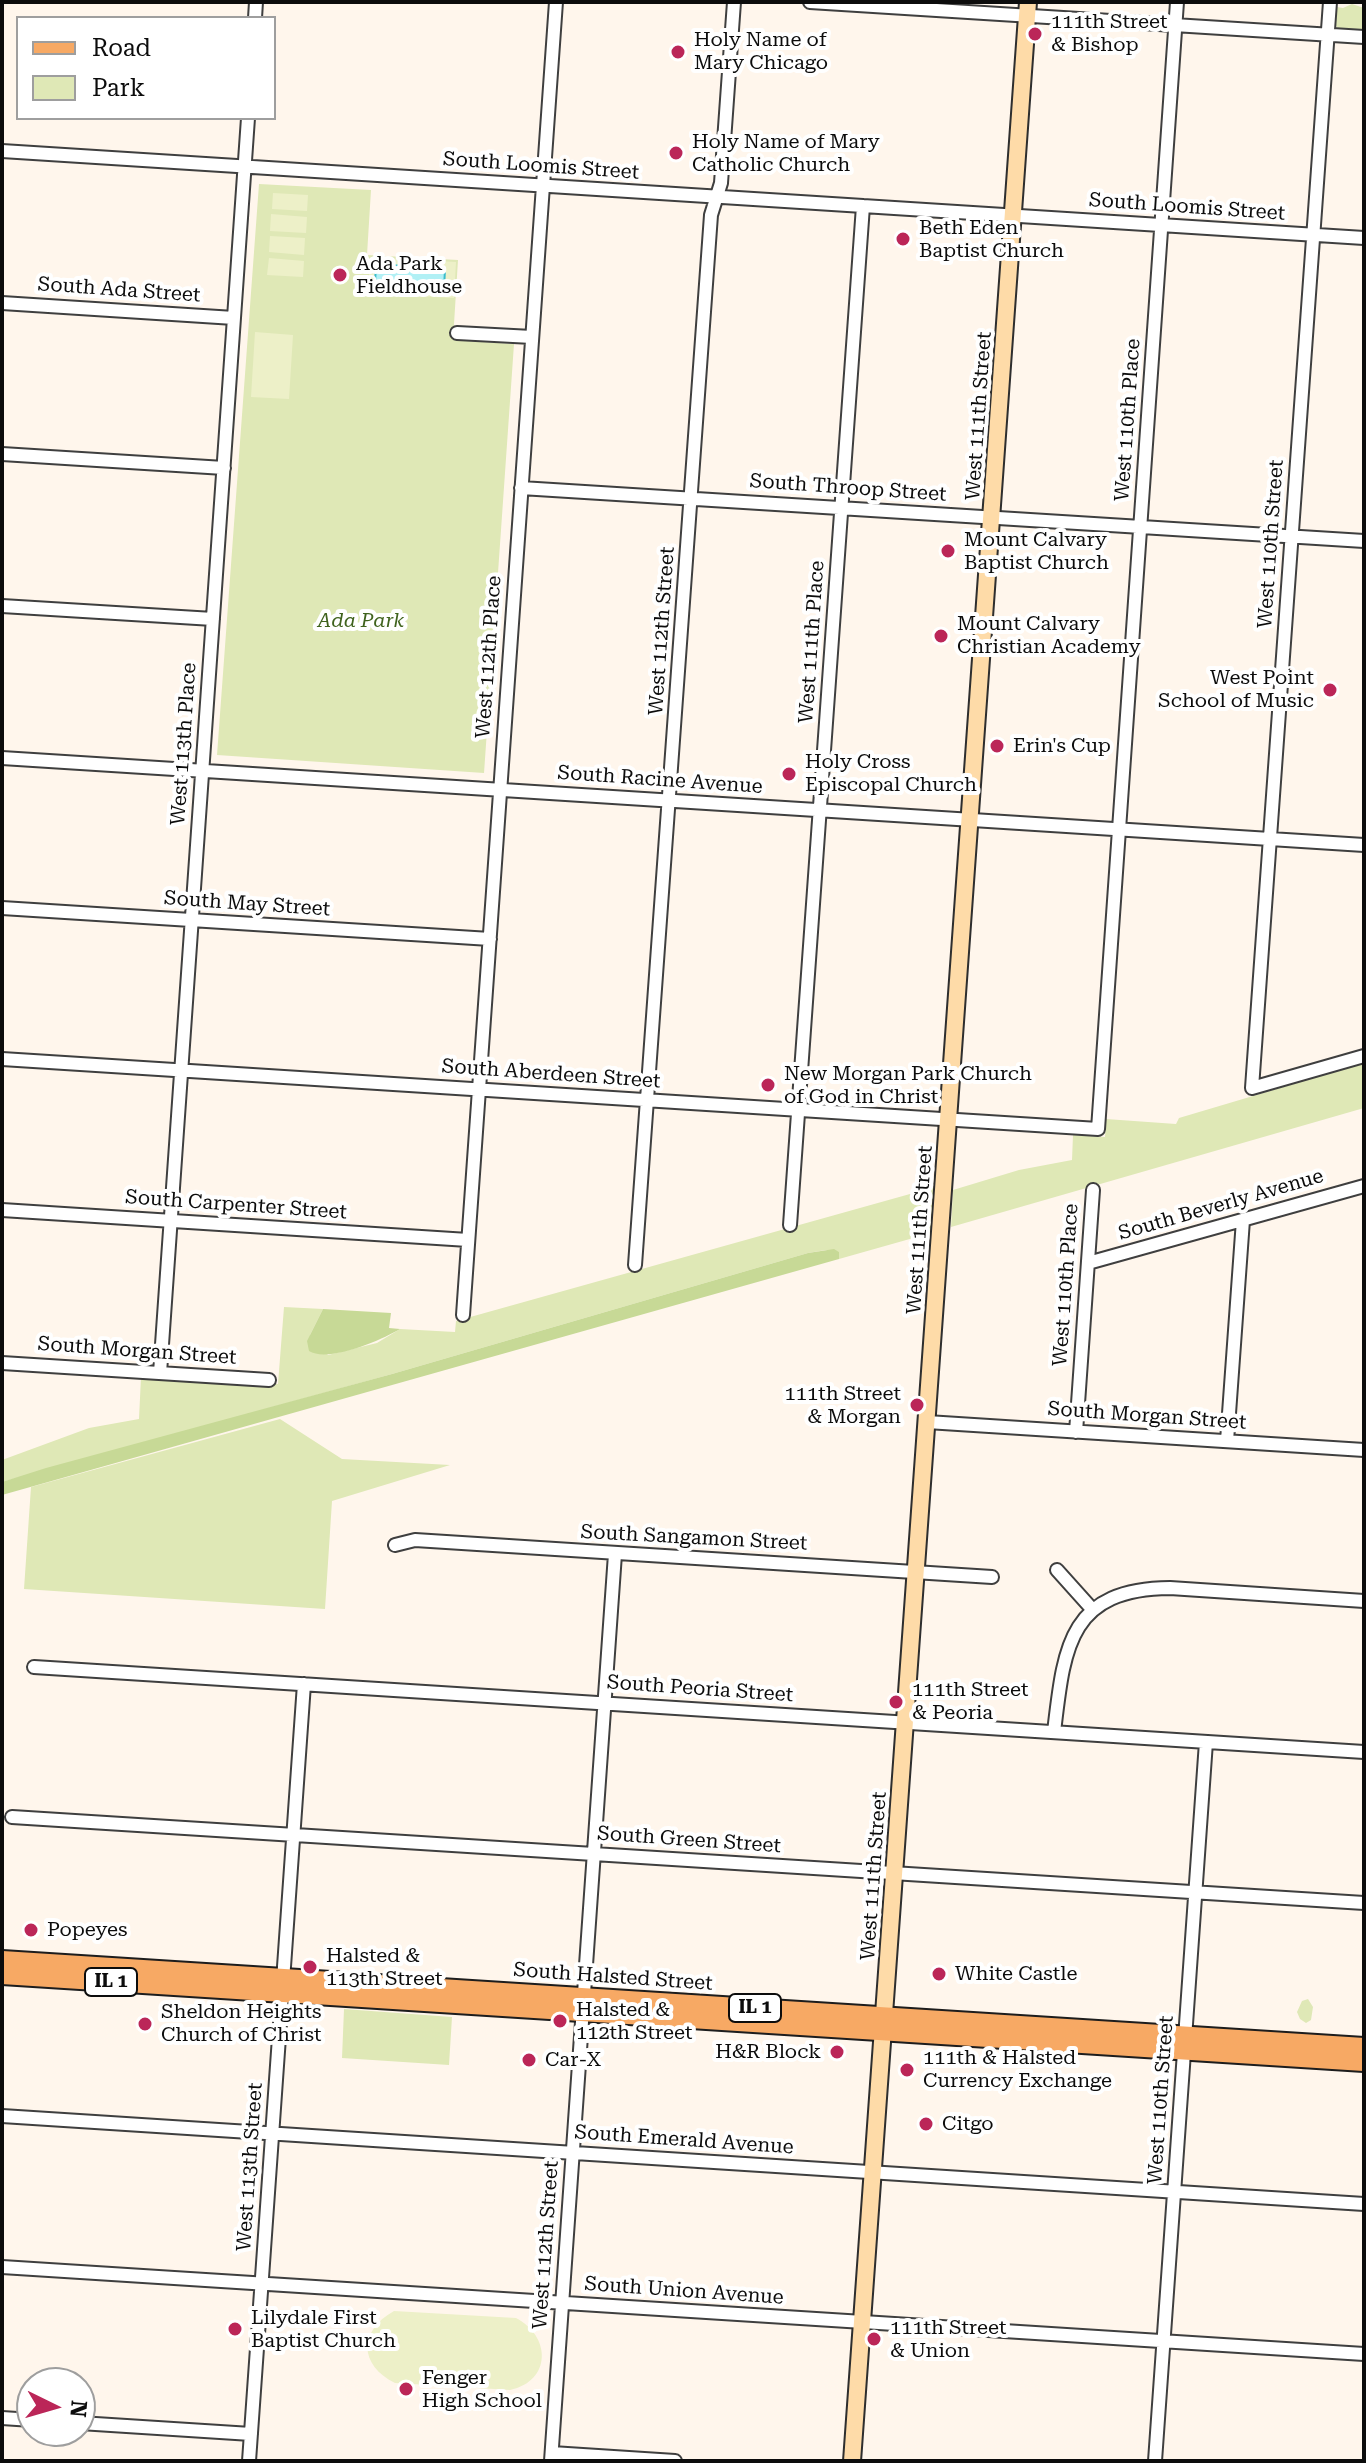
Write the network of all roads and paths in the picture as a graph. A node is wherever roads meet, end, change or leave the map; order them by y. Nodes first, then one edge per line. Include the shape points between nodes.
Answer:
1 (556, 2) edge
2 (734, 2) edge
3 (810, 2) edge
4 (1177, 2) edge
5 (1330, 2) edge
6 (1028, 9) edge
7 (1176, 25) junction
8 (1327, 35) junction
9 (1364, 37) edge
10 (248, 120) edge
11 (2, 151) edge
12 (245, 167) junction
13 (543, 186) junction
14 (717, 197) junction
15 (863, 206) junction
16 (1013, 216) junction
17 (1161, 225) junction
18 (1314, 235) junction
19 (1364, 238) edge
20 (2, 303) edge
21 (234, 318) junction
22 (457, 333) dead end
23 (532, 337) junction
24 (2, 454) edge
25 (224, 468) junction
26 (521, 488) junction
27 (691, 499) junction
28 (841, 508) junction
29 (992, 517) junction
30 (1140, 527) junction
31 (1292, 537) junction
32 (1364, 541) edge
33 (2, 606) edge
34 (213, 619) junction
35 (2, 758) edge
36 (202, 771) junction
37 (500, 790) junction
38 (669, 801) junction
39 (820, 810) junction
40 (970, 820) junction
41 (1119, 829) junction
42 (1270, 839) junction
43 (1364, 845) edge
44 (2, 908) edge
45 (192, 920) junction
46 (490, 939) junction
47 (1364, 1056) edge
48 (2, 1059) edge
49 (181, 1071) junction
50 (479, 1090) junction
51 (648, 1101) junction
52 (798, 1110) junction
53 (948, 1120) junction
54 (1098, 1129) joint
55 (1364, 1186) edge
56 (1093, 1190) dead end
57 (2, 1210) edge
58 (1243, 1220) junction
59 (171, 1221) junction
60 (790, 1225) dead end
61 (468, 1240) junction
62 (1088, 1263) junction
63 (635, 1265) dead end
64 (463, 1315) dead end
65 (2, 1363) edge
66 (160, 1373) junction
67 (269, 1380) dead end
68 (927, 1422) junction
69 (1076, 1432) junction
70 (1227, 1441) junction
71 (1364, 1450) edge
72 (395, 1545) dead end
73 (615, 1554) junction
74 (1057, 1570) dead end
75 (916, 1571) junction
76 (992, 1577) dead end
77 (1364, 1601) edge
78 (1092, 1609) junction
79 (34, 1667) dead end
80 (304, 1684) junction
81 (604, 1702) junction
82 (905, 1722) junction
83 (1054, 1732) junction
84 (1206, 1742) junction
85 (1364, 1752) edge
86 (12, 1817) dead end
87 (294, 1835) junction
88 (594, 1854) junction
89 (894, 1873) junction
90 (1195, 1892) junction
91 (1364, 1903) edge
92 (2, 1960) edge
93 (2, 1975) edge
94 (283, 1986) junction
95 (583, 2005) junction
96 (884, 2024) junction
97 (1185, 2043) junction
98 (1364, 2047) edge
99 (1364, 2062) edge
100 (2, 2116) edge
101 (273, 2134) junction
102 (573, 2153) junction
103 (873, 2172) junction
104 (1174, 2191) junction
105 (1364, 2204) edge
106 (2, 2267) edge
107 (262, 2284) junction
108 (562, 2303) junction
109 (862, 2323) junction
110 (1163, 2342) junction
111 (1364, 2354) edge
112 (96, 2424) edge
113 (251, 2434) junction
114 (551, 2457) edge
115 (249, 2461) edge
116 (675, 2461) edge
117 (852, 2461) edge
118 (1155, 2461) edge

1 - 13 street, West 112th Place
2 - 14 street, West 112th Street
3 - 6 street
4 - 7 street, West 110th Place
5 - 8 street, West 110th Street
6 - 7 street
6 - 16 main road, West 111th Street
7 - 8 street
7 - 17 street, West 110th Place
8 - 9 street
8 - 18 street, West 110th Street
10 - 12 street, West 113th Place
11 - 12 street, South Loomis Street
12 - 13 street, South Loomis Street
12 - 21 street, West 113th Place
13 - 14 street, South Loomis Street
13 - 23 street, West 112th Place
14 - 15 street, South Loomis Street
14 - 27 street, West 112th Street via 711,215
15 - 16 street, South Loomis Street
15 - 28 street, West 111th Place
16 - 17 street, South Loomis Street
16 - 29 main road, West 111th Street
17 - 18 street, South Loomis Street
17 - 30 street, West 110th Place
18 - 19 street, South Loomis Street
18 - 31 street, West 110th Street
20 - 21 street, South Ada Street
21 - 25 street, West 113th Place
22 - 23 street
23 - 26 street, West 112th Place
24 - 25 street
25 - 34 street, West 113th Place
26 - 27 street, South Throop Street
26 - 37 street, West 112th Place
27 - 28 street, South Throop Street
27 - 38 street, West 112th Street
28 - 29 street, South Throop Street
28 - 39 street, West 111th Place
29 - 30 street, South Throop Street
29 - 40 main road, West 111th Street
30 - 31 street, South Throop Street
30 - 41 street, West 110th Place
31 - 32 street, South Throop Street
31 - 42 street, West 110th Street
33 - 34 street
34 - 36 street, West 113th Place
35 - 36 street, South Racine Avenue
36 - 37 street, South Racine Avenue
36 - 45 street, West 113th Place
37 - 38 street, South Racine Avenue
37 - 46 street, West 112th Place
38 - 39 street, South Racine Avenue
38 - 51 street, West 112th Street
39 - 40 street, South Racine Avenue
39 - 52 street, West 111th Place
40 - 41 street, South Racine Avenue
40 - 53 main road, West 111th Street
41 - 42 street, South Racine Avenue
41 - 54 street, West 110th Place
42 - 43 street, South Racine Avenue
42 - 47 street, West 110th Street via 1252,1088
44 - 45 street, South May Street
45 - 46 street, South May Street
45 - 49 street, West 113th Place
46 - 50 street, West 112th Place
48 - 49 street, South Aberdeen Street
49 - 50 street, South Aberdeen Street
49 - 59 street, West 113th Place
50 - 51 street, South Aberdeen Street
50 - 61 street, West 112th Place
51 - 52 street, South Aberdeen Street
51 - 63 street, West 112th Street
52 - 53 street, South Aberdeen Street
52 - 60 street, West 111th Place
53 - 54 street, South Aberdeen Street
53 - 68 main road, West 111th Street
55 - 58 street, South Beverly Avenue
56 - 62 street, West 110th Place
57 - 59 street, South Carpenter Street
58 - 62 street, South Beverly Avenue
58 - 70 street
59 - 61 street, South Carpenter Street
59 - 66 street, West 113th Place
61 - 64 street, West 112th Place
62 - 69 street, West 110th Place
65 - 66 street, South Morgan Street
66 - 67 street, South Morgan Street
68 - 69 street, South Morgan Street
68 - 75 main road, West 111th Street
69 - 70 street, South Morgan Street
70 - 71 street, South Morgan Street
72 - 73 street, South Sangamon Street via 415,1540
73 - 75 street, South Sangamon Street
73 - 81 street, West 112th Street
74 - 78 street
75 - 76 street, South Sangamon Street
75 - 82 main road, West 111th Street
77 - 78 street via 1153,1588
78 - 83 street via 1066,1654
79 - 80 street, South Peoria Street
80 - 81 street, South Peoria Street
80 - 87 street, West 113th Street
81 - 82 street, South Peoria Street
81 - 88 street, West 112th Street
82 - 83 street, South Peoria Street
82 - 89 main road, West 111th Street
83 - 84 street, South Peoria Street
84 - 85 street, South Peoria Street
84 - 90 street, West 110th Street
86 - 87 street, South Green Street
87 - 88 street, South Green Street
87 - 94 street, West 113th Street
88 - 89 street, South Green Street
88 - 95 street, West 112th Street
89 - 90 street, South Green Street
89 - 96 main road, West 111th Street
90 - 91 street, South Green Street
90 - 97 street, West 110th Street
92 - 94 main road, South Halsted Street / IL 1
93 - 94 main road, South Halsted Street / IL 1
94 - 95 main road, South Halsted Street / IL 1
94 - 101 street, West 113th Street
95 - 96 main road, South Halsted Street / IL 1
95 - 102 street, West 112th Street
96 - 97 main road, South Halsted Street / IL 1
96 - 103 main road, West 111th Street
97 - 98 main road, South Halsted Street / IL 1
97 - 99 main road, South Halsted Street / IL 1
97 - 104 street, West 110th Street
100 - 101 street, South Emerald Avenue
101 - 102 street, South Emerald Avenue
101 - 107 street, West 113th Street
102 - 103 street, South Emerald Avenue
102 - 108 street, West 112th Street
103 - 104 street, South Emerald Avenue
103 - 109 main road, West 111th Street
104 - 105 street, South Emerald Avenue
104 - 110 street, West 110th Street
106 - 107 street, South Union Avenue
107 - 108 street, South Union Avenue
107 - 113 street, West 113th Street
108 - 109 street, South Union Avenue
108 - 114 street, West 112th Street
109 - 110 street, South Union Avenue
109 - 117 main road, West 111th Street
110 - 111 street, South Union Avenue
110 - 118 street, West 110th Street
112 - 113 street
113 - 115 street, West 113th Street
114 - 116 street

